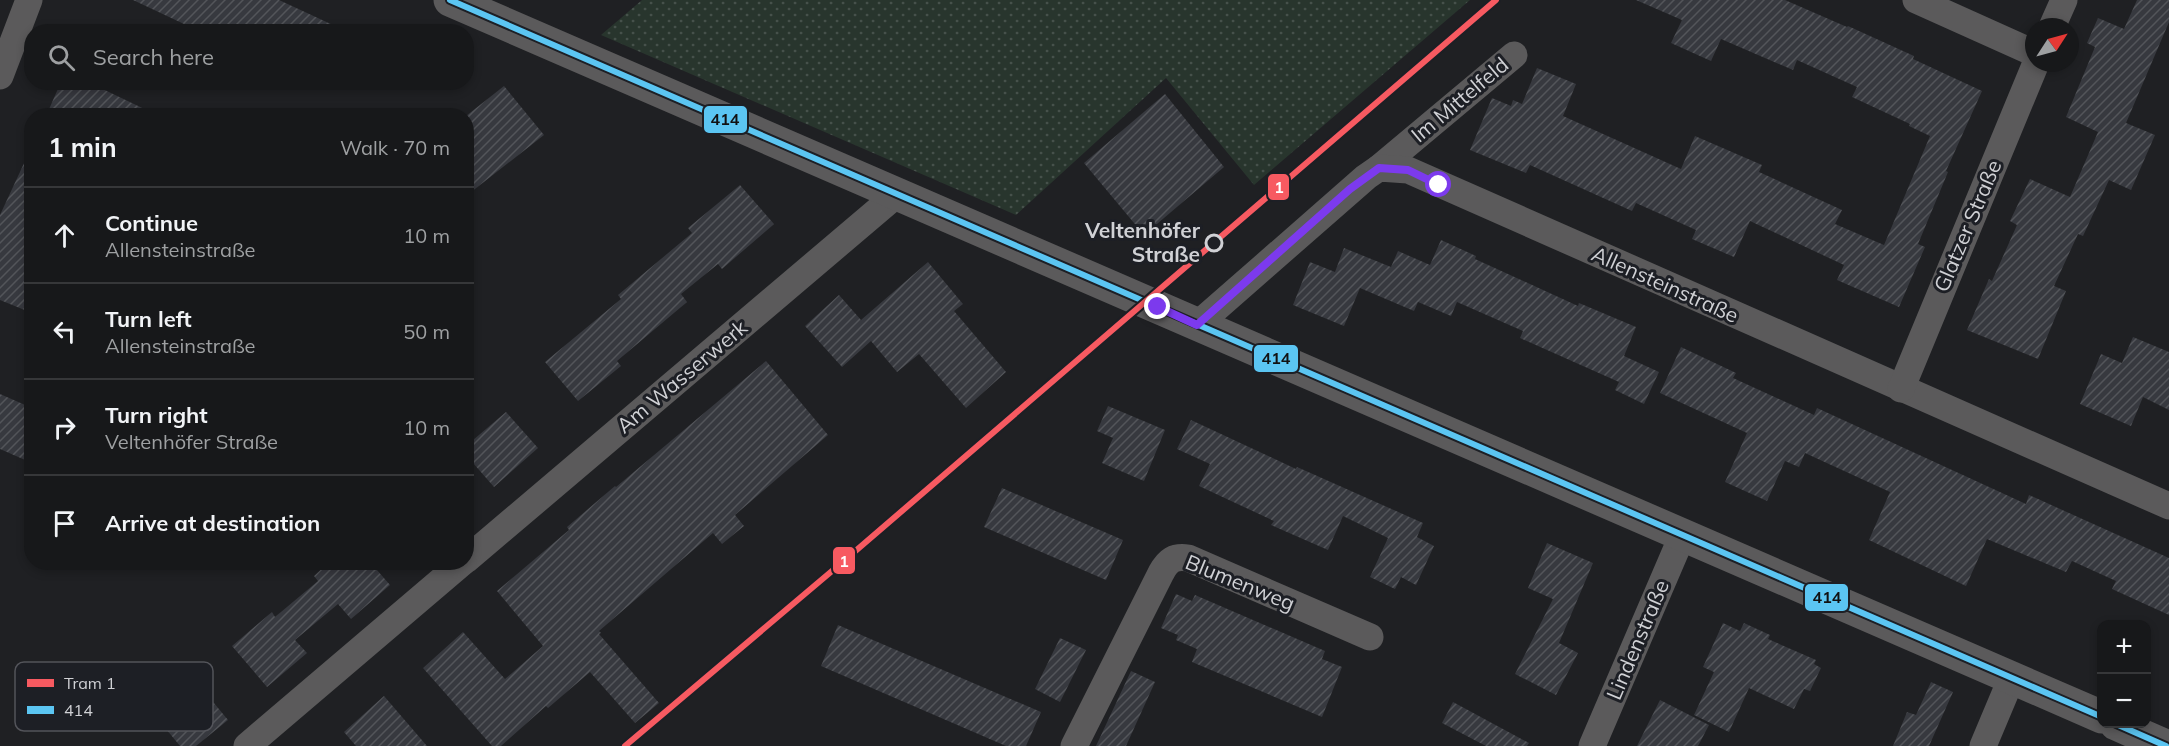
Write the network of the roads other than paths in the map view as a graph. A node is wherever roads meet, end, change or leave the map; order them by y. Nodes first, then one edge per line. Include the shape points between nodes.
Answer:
1 (29, 0) edge
2 (450, 0) edge
3 (1916, 0) edge
4 (2064, 0) edge
5 (2056, 18) edge
6 (2025, 49) edge
7 (1514, 55) dead end
8 (2032, 72) edge
9 (0, 76) edge
10 (1379, 168) junction
11 (896, 195) junction
12 (1197, 325) junction
13 (1901, 389) junction
14 (2169, 506) edge
15 (1683, 534) junction
16 (474, 553) edge
17 (454, 570) edge
18 (1370, 638) dead end
19 (2012, 677) junction
20 (2097, 715) edge
21 (2127, 728) edge
22 (247, 746) edge
23 (1074, 746) edge
24 (1592, 746) edge
25 (1983, 746) edge
26 (2166, 746) edge

1 - 9 street
2 - 11 street
3 - 6 street
4 - 5 street
7 - 10 street, Im Mittelfeld
8 - 13 street, Glatzer Straße
10 - 12 street via 1350,189
10 - 13 street, Allensteinstraße via 1408,170
11 - 12 street
11 - 16 street, Am Wasserwerk
12 - 15 street
13 - 14 street, Allensteinstraße
15 - 19 street
15 - 24 street, Lindenstraße
17 - 22 street, Am Wasserwerk
18 - 23 street, Blumenweg via 1178,557 1167,562
19 - 20 street
19 - 25 street
21 - 26 street

